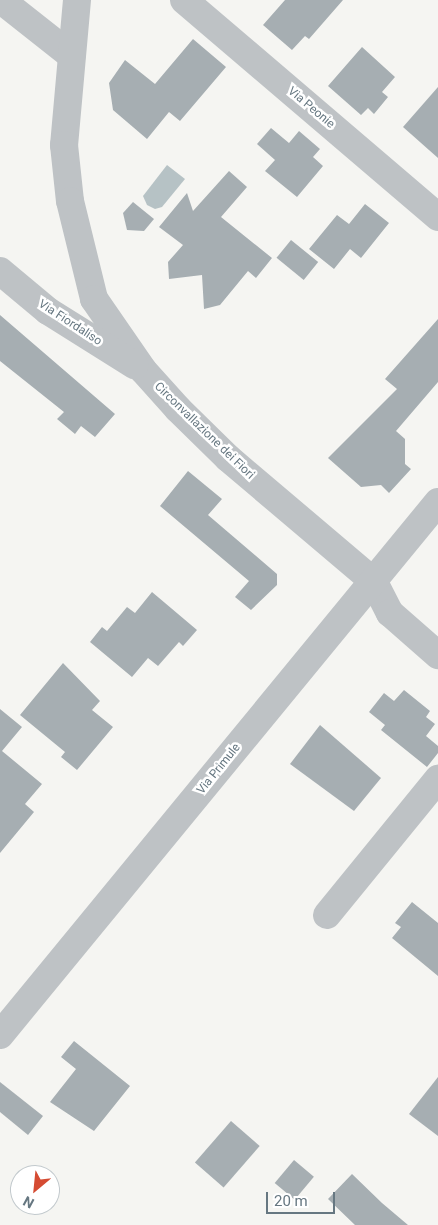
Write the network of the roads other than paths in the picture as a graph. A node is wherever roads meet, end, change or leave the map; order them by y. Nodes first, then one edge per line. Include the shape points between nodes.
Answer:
1 (1, 0) edge
2 (77, 0) edge
3 (184, 0) edge
4 (72, 56) junction
5 (438, 217) edge
6 (0, 271) edge
7 (143, 370) junction
8 (438, 502) edge
9 (374, 582) junction
10 (438, 655) edge
11 (438, 779) edge
12 (327, 915) dead end
13 (0, 1035) edge

1 - 4 street
2 - 4 street, Circonvallazione dei Fiori
3 - 5 street, Via Peonie
4 - 7 street, Circonvallazione dei Fiori via 64,145 80,252 94,299
6 - 7 street, Via Fiordaliso via 48,312
7 - 9 street, Circonvallazione dei Fiori via 228,458
8 - 9 street, Via Primule
9 - 10 street, Circonvallazione dei Fiori via 390,614
9 - 13 street, Via Primule
11 - 12 street

